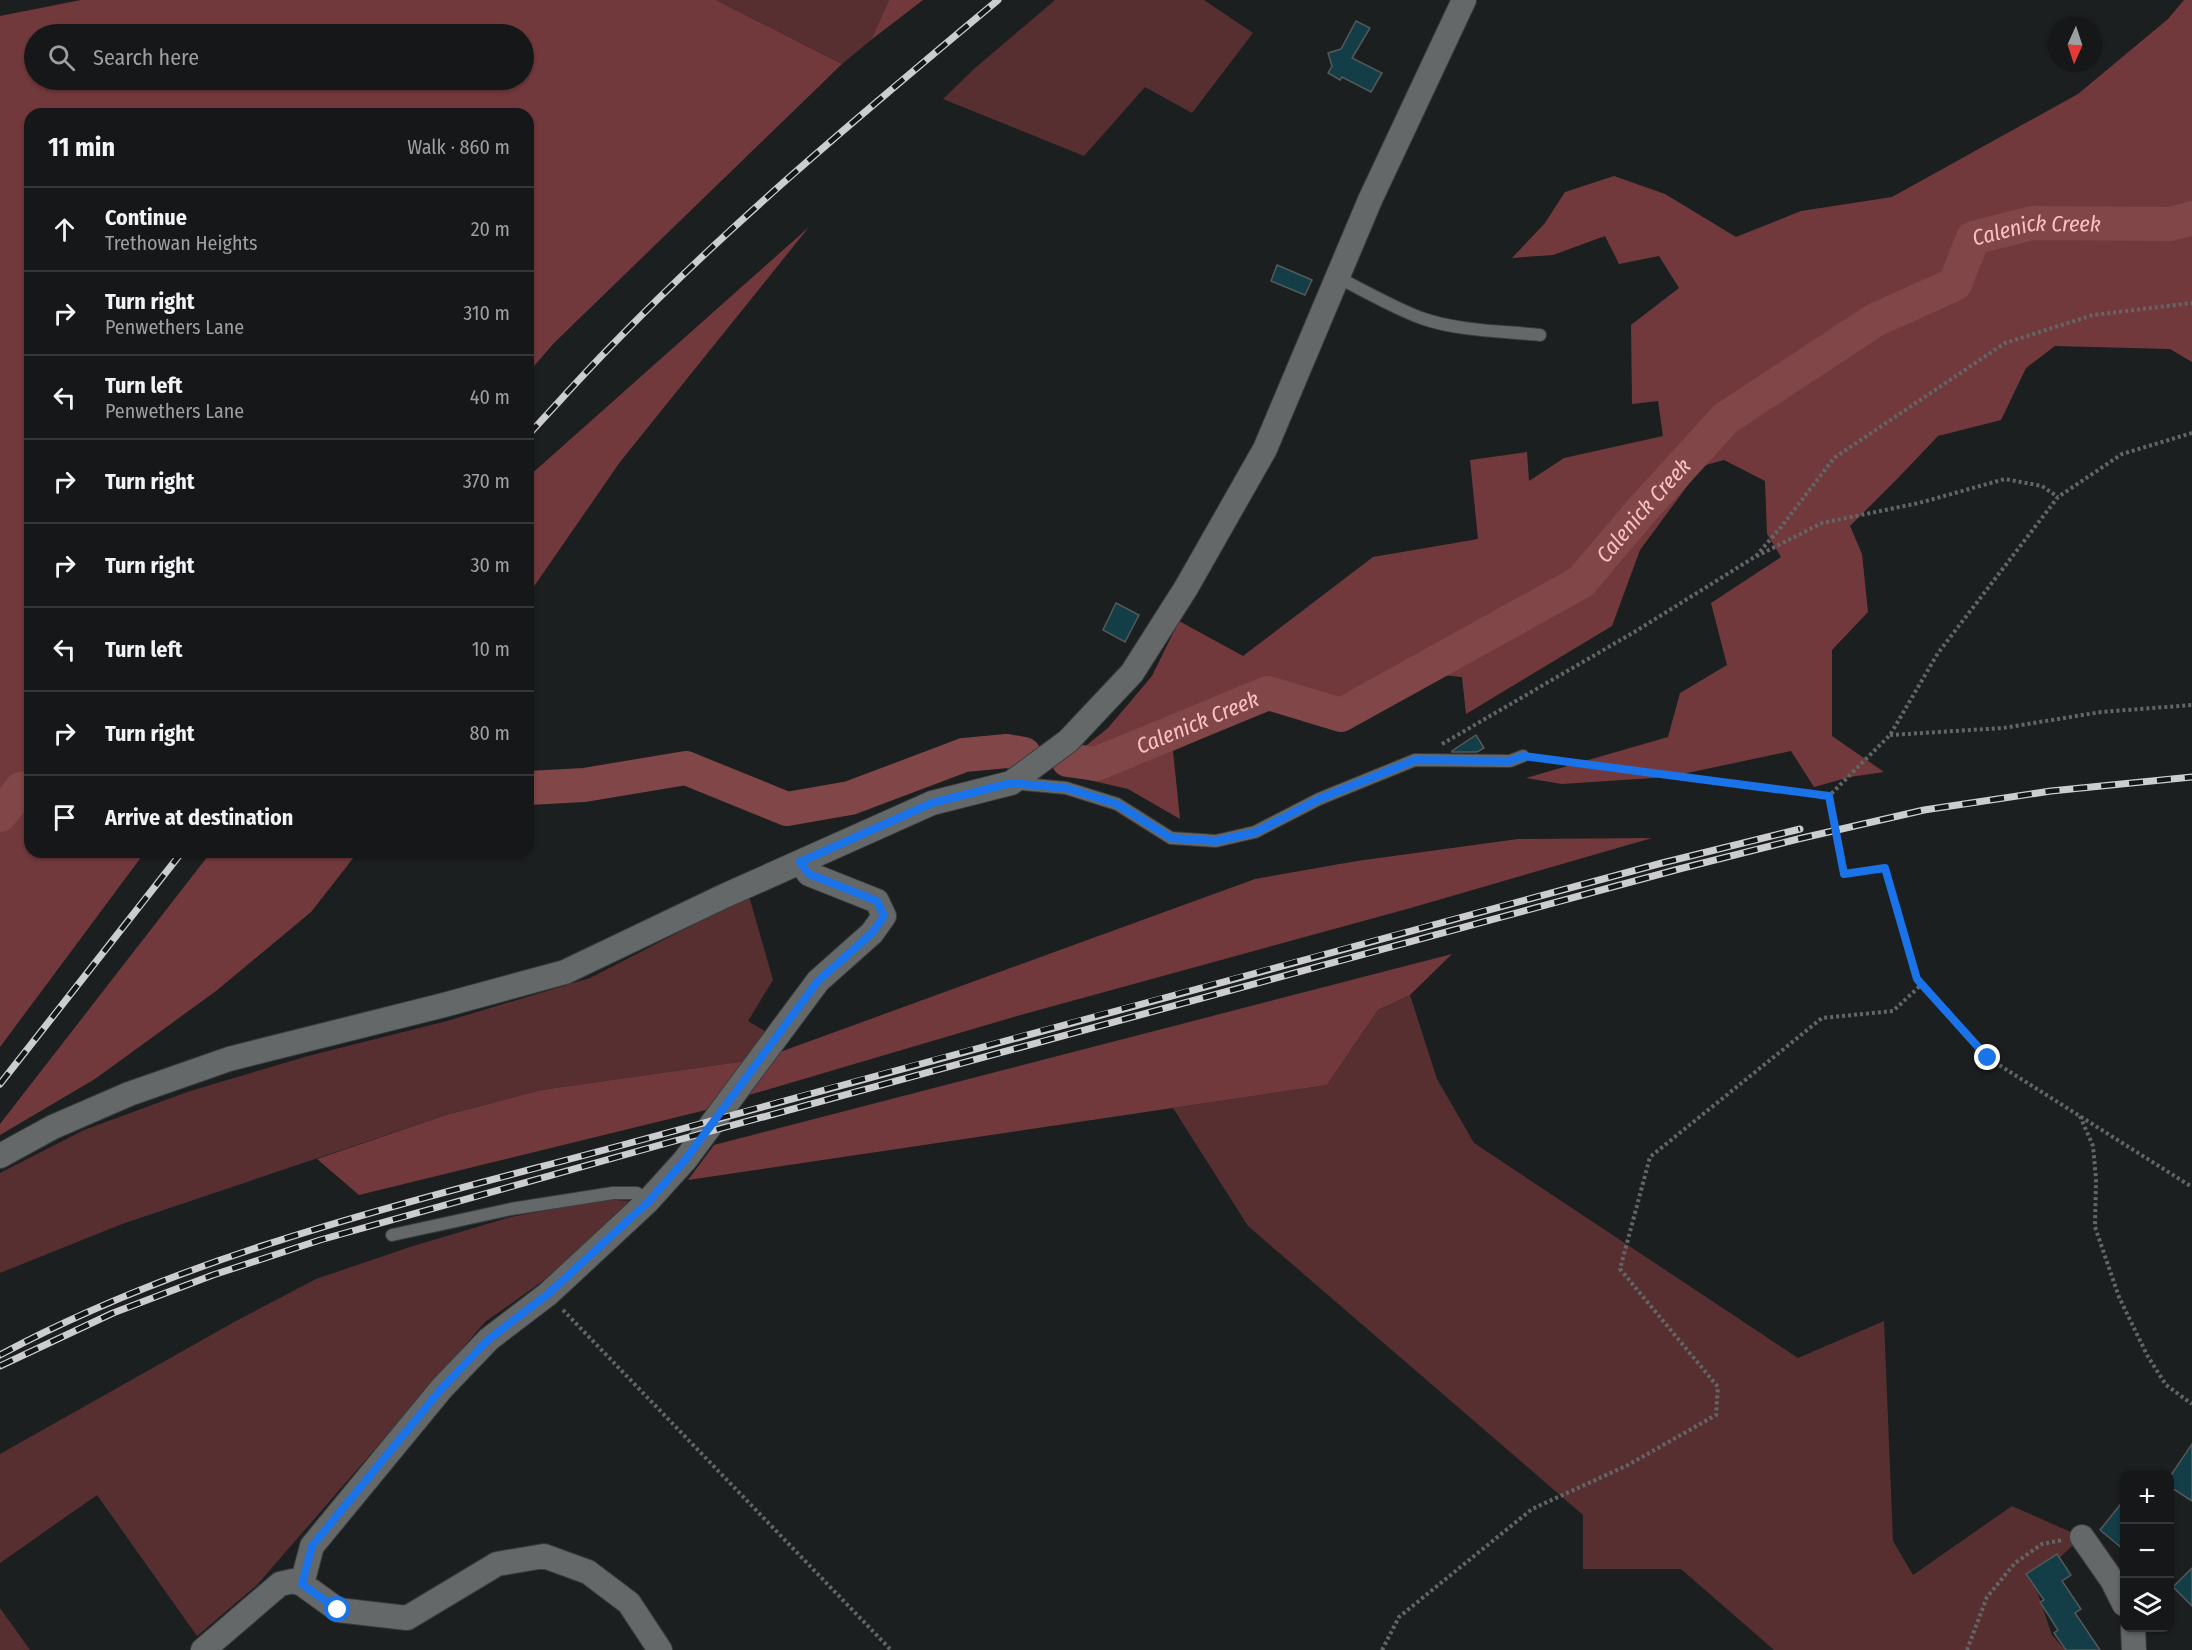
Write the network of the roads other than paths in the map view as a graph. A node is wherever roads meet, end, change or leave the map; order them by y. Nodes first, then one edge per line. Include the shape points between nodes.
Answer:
1 (1464, 0) edge
2 (1337, 277) junction
3 (1540, 335) dead end
4 (1523, 756) road end
5 (1011, 783) junction
6 (800, 862) junction
7 (0, 1156) edge
8 (648, 1202) junction
9 (392, 1235) dead end
10 (2082, 1537) road end
11 (302, 1584) junction
12 (2120, 1596) edge
13 (2133, 1632) edge
14 (203, 1650) edge
15 (660, 1650) edge
16 (2134, 1650) edge

1 - 2 street
2 - 3 lane via 1422,318 1469,328
2 - 5 street via 1265,449 1186,588 1132,673 1068,741
4 - 5 lane via 1510,761 1415,760 1319,799 1256,832 1216,841 1171,838 1117,804 1066,788
5 - 6 street via 932,803
6 - 7 street via 565,972 229,1059 129,1094 53,1127
6 - 8 street via 809,874 877,901 884,916 872,933 818,981 685,1160
8 - 9 lane via 637,1193 613,1193 511,1209
8 - 11 street via 548,1294 489,1339 442,1388 312,1546
10 - 12 street
11 - 14 street via 280,1584
11 - 15 street via 338,1610 406,1618 497,1564 544,1556 588,1572 628,1603
13 - 16 street

